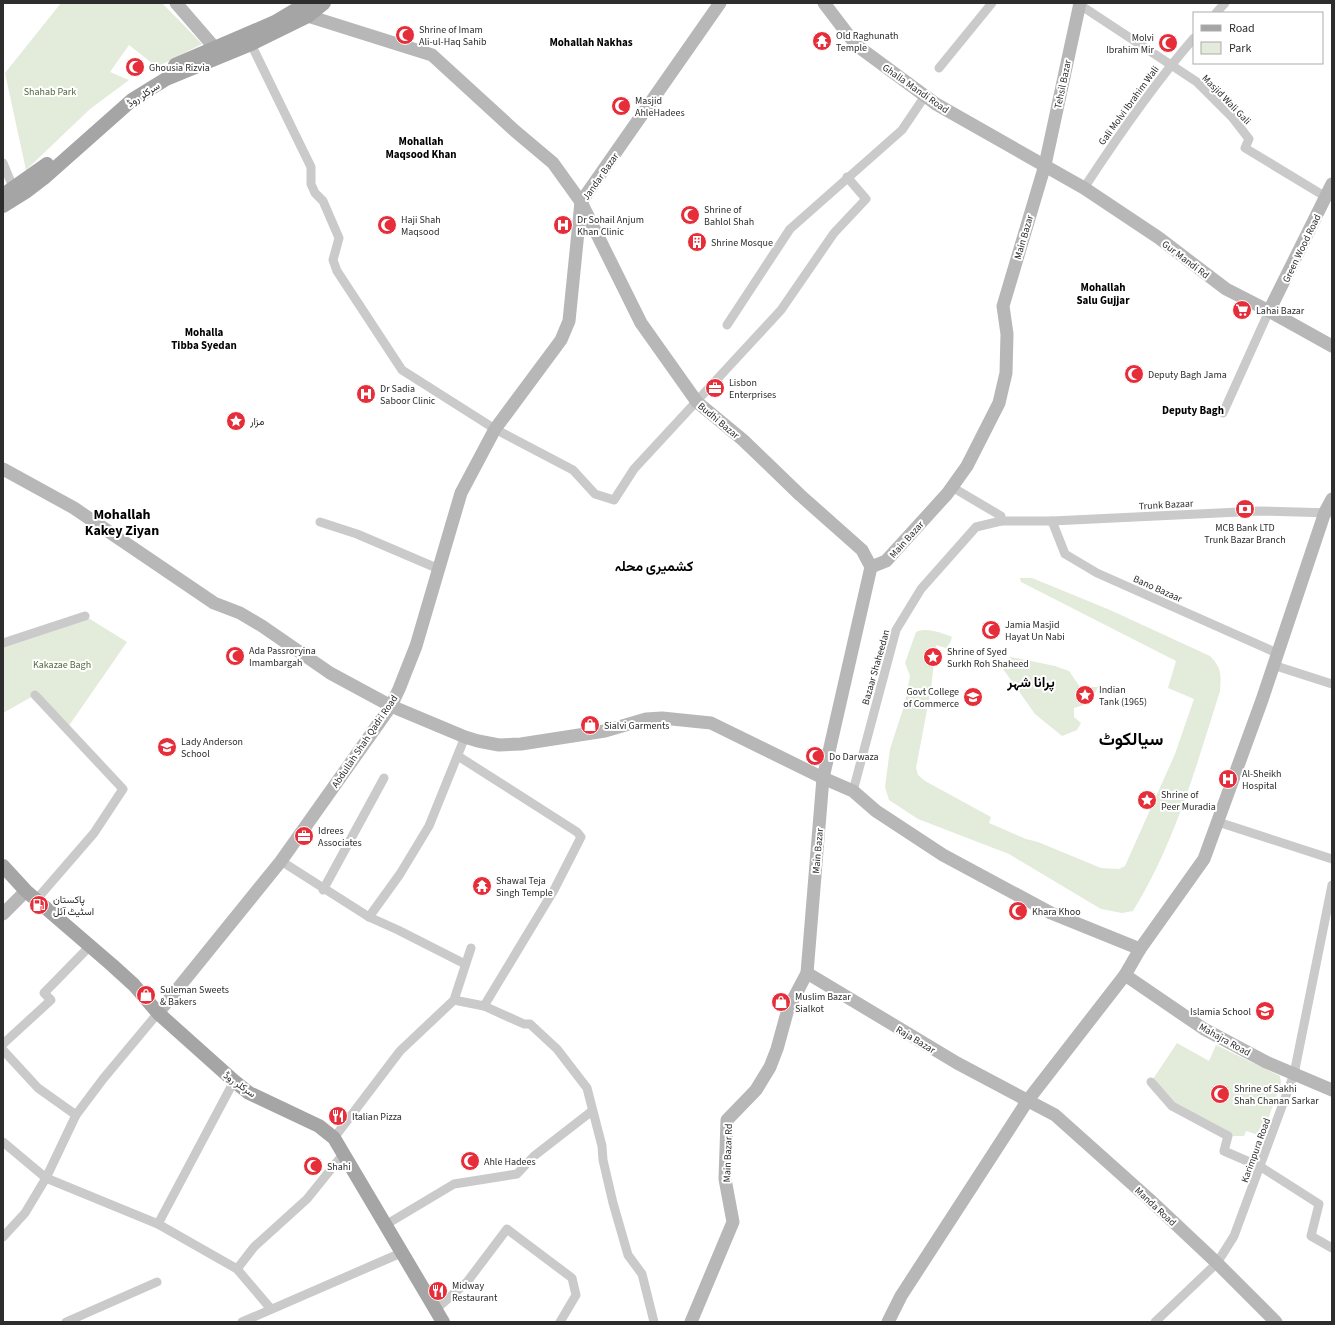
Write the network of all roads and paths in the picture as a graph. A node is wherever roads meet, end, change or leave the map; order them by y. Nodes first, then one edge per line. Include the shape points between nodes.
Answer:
1 (176, 3) edge
2 (324, 3) edge
3 (720, 3) edge
4 (824, 3) edge
5 (992, 3) edge
6 (1079, 3) edge
7 (1225, 3) edge
8 (308, 9) edge
9 (1217, 12) edge
10 (1193, 39) edge
11 (251, 44) junction
12 (218, 52) junction
13 (1170, 65) junction
14 (939, 68) dead end
15 (925, 96) junction
16 (3, 163) edge
17 (1045, 165) junction
18 (848, 177) junction
19 (1332, 184) edge
20 (1084, 188) junction
21 (11, 193) edge
22 (1326, 197) junction
23 (581, 202) junction
24 (3, 206) edge
25 (1269, 310) junction
26 (727, 325) dead end
27 (1332, 346) edge
28 (698, 402) junction
29 (1223, 413) dead end
30 (495, 429) junction
31 (3, 469) edge
32 (952, 487) junction
33 (1332, 499) edge
34 (1329, 513) edge
35 (1000, 521) junction
36 (1052, 521) junction
37 (320, 522) dead end
38 (870, 567) junction
39 (439, 569) junction
40 (85, 616) dead end
41 (3, 643) edge
42 (1275, 659) junction
43 (1332, 684) edge
44 (35, 695) dead end
45 (390, 706) junction
46 (465, 737) junction
47 (458, 756) junction
48 (384, 778) dead end
49 (823, 778) junction
50 (853, 791) junction
51 (1218, 822) junction
52 (1332, 859) edge
53 (281, 861) junction
54 (3, 866) edge
55 (1332, 885) edge
56 (323, 890) junction
57 (31, 896) junction
58 (3, 914) edge
59 (369, 917) junction
60 (91, 946) junction
61 (470, 948) dead end
62 (1140, 949) junction
63 (465, 964) junction
64 (807, 973) junction
65 (1125, 976) junction
66 (454, 1000) junction
67 (484, 1006) junction
68 (158, 1013) junction
69 (3, 1044) edge
70 (3, 1050) edge
71 (1294, 1074) junction
72 (234, 1081) junction
73 (1151, 1082) dead end
74 (1332, 1090) edge
75 (1028, 1100) junction
76 (592, 1112) junction
77 (76, 1115) junction
78 (334, 1138) junction
79 (3, 1142) edge
80 (344, 1153) junction
81 (1261, 1167) junction
82 (46, 1178) junction
83 (158, 1224) junction
84 (387, 1224) junction
85 (3, 1237) edge
86 (1332, 1248) edge
87 (401, 1253) junction
88 (1217, 1263) junction
89 (237, 1269) junction
90 (157, 1282) dead end
91 (271, 1309) junction
92 (436, 1309) junction
93 (890, 1321) edge
94 (66, 1322) edge
95 (242, 1322) edge
96 (444, 1322) edge
97 (560, 1322) edge
98 (654, 1322) edge
99 (691, 1322) edge
100 (1155, 1322) edge
101 (1276, 1322) edge

1 - 12 street
2 - 8 main road, سرکلر روڈ
3 - 23 street, Jandar Bazar
4 - 15 street, Ghalla Mandi Road via 856,45
5 - 14 street
6 - 13 street, Masjid Wali Gali
6 - 17 street, Tehsil Bazar
7 - 9 street
8 - 11 main road, سرکلر روڈ
8 - 12 main road, سرکلر روڈ via 275,22
8 - 23 street, Budhi Bazar via 432,54 553,163
10 - 13 street, Gali Molvi Ibrahim Wali
11 - 12 main road, سرکلر روڈ
11 - 30 street via 311,167 311,184 315,193 324,201 339,238 333,260 337,271 402,370
12 - 21 main road, سرکلر روڈ via 132,100 44,178
13 - 20 street, Gali Molvi Ibrahim Wali
13 - 22 street, Masjid Wali Gali via 1197,82 1232,117 1249,139 1245,148
15 - 17 street, Ghalla Mandi Road
15 - 18 street via 902,130
16 - 21 street
17 - 20 street, Gur Mandi Rd
17 - 32 street, Main Bazar via 1003,306 1007,334 1006,373 999,403 967,466
18 - 26 street via 790,229
18 - 28 street via 866,199 834,233 781,310
19 - 22 street, Green Wood Road
20 - 25 street, Gur Mandi Rd via 1159,238 1226,289
21 - 24 main road, سرکلر روڈ
22 - 25 street, Green Wood Road
23 - 28 street, Budhi Bazar via 642,323
23 - 30 street, Jandar Bazar via 569,321 561,340
25 - 27 street, Gur Mandi Rd
25 - 29 street
28 - 30 street via 634,469 614,500 595,494 573,470
28 - 38 street, Budhi Bazar via 862,550
30 - 39 street, Abdullah Shah Qadri Road via 461,493
31 - 45 street via 74,508 214,602 257,623 330,673
32 - 35 street via 1001,516
32 - 38 street, Main Bazar via 886,561
33 - 34 street
34 - 36 street, Trunk Bazaar via 1260,510
34 - 42 street
35 - 36 street, Trunk Bazaar
35 - 50 street, Bazaar Shaheedan via 976,527 967,536 921,589 896,630
36 - 42 street, Bano Bazaar via 1065,554 1071,559
37 - 39 street via 356,534
38 - 49 street, Main Bazar
39 - 45 street, Abdullah Shah Qadri Road via 409,665
40 - 41 street
42 - 43 street, Bano Bazaar
42 - 51 street
44 - 57 street via 123,789 94,833
45 - 46 street
45 - 53 street, Abdullah Shah Qadri Road
46 - 47 street
46 - 49 street via 499,745 521,744 604,731 646,719 677,718 711,723
47 - 59 street via 429,826 400,874
47 - 67 street via 581,837 554,890
48 - 56 street
49 - 50 street
49 - 64 street, Main Bazar
50 - 62 street via 876,811 950,858 1051,913
51 - 52 street
51 - 62 street via 1204,859
53 - 56 street
53 - 68 street, Abdullah Shah Qadri Road
54 - 57 main road, سرکلر روڈ
55 - 71 street, Karimpura Road
56 - 59 street
57 - 58 street
57 - 60 main road, سرکلر روڈ
59 - 63 street
60 - 68 main road, سرکلر روڈ via 134,985
60 - 69 street via 44,992 51,1000
61 - 63 street
62 - 65 street
63 - 66 street
64 - 75 street, Raja Bazar via 957,1063
64 - 99 street, Main Bazar Rd via 788,1009 770,1067 756,1090 727,1120 725,1179 733,1222
65 - 71 street, Mahajra Road via 1204,1029
65 - 75 street
66 - 67 street
66 - 78 street via 400,1051
67 - 76 street via 524,1024 530,1024 557,1049 587,1088
68 - 72 main road, سرکلر روڈ
68 - 77 street
70 - 77 street via 38,1088
71 - 74 street, Mahajra Road
71 - 81 street, Karimpura Road
72 - 78 main road, سرکلر روڈ via 249,1093 319,1126
72 - 83 street
73 - 81 street via 1172,1106 1228,1136 1224,1151
75 - 88 street, Manda Road via 1055,1115
75 - 93 street via 901,1296
76 - 84 street via 534,1156 517,1174 454,1184
76 - 98 street via 628,1255 642,1274
77 - 82 street
78 - 80 main road, سرکلر روڈ
79 - 82 street
80 - 84 main road, سرکلر روڈ
80 - 89 street via 306,1199 254,1247
81 - 86 street via 1320,1204 1311,1236
81 - 88 street, Karimpura Road via 1234,1236
82 - 83 street
82 - 85 street via 25,1213
83 - 89 street
84 - 87 main road, سرکلر روڈ
87 - 91 street
87 - 92 main road, سرکلر روڈ
88 - 100 street, Karimpura Road
88 - 101 street, Manda Road
89 - 91 street
90 - 94 street
91 - 95 street
92 - 96 main road, سرکلر روڈ
92 - 97 street via 466,1282 507,1229 572,1278 576,1295

